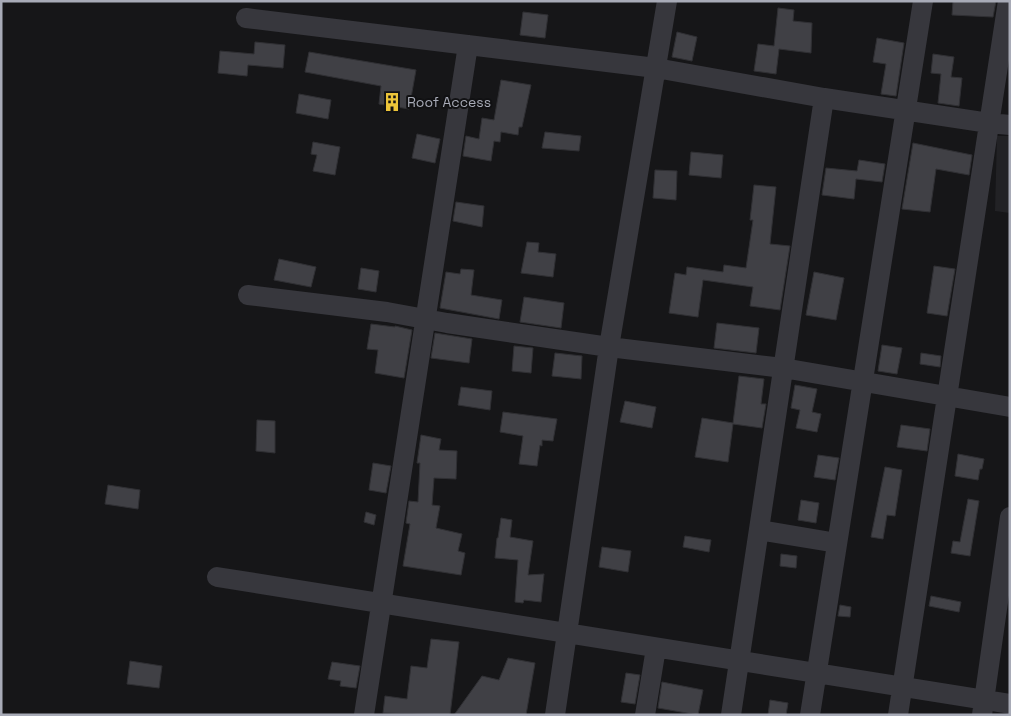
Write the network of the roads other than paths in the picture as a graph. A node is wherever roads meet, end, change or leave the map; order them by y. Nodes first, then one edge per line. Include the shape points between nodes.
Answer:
1 (667, 1) edge
2 (923, 1) edge
3 (1008, 1) edge
4 (246, 18) dead end
5 (468, 45) junction
6 (656, 68) junction
7 (824, 98) junction
8 (905, 110) junction
9 (989, 124) junction
10 (1010, 125) edge
11 (248, 295) dead end
12 (425, 319) junction
13 (609, 347) junction
14 (783, 368) junction
15 (862, 382) junction
16 (946, 396) junction
17 (1010, 407) edge
18 (1010, 517) edge
19 (759, 530) junction
20 (837, 543) junction
21 (217, 577) dead end
22 (382, 604) junction
23 (567, 634) junction
24 (656, 648) junction
25 (739, 661) junction
26 (817, 673) junction
27 (902, 687) junction
28 (1010, 704) edge
29 (984, 707) edge
30 (364, 715) edge
31 (555, 715) edge
32 (645, 715) edge
33 (731, 715) edge
34 (810, 715) edge
35 (898, 715) edge

1 - 6 street
2 - 8 street
3 - 9 street
4 - 5 street
5 - 6 street
5 - 12 street
6 - 7 street
6 - 13 street
7 - 8 street
7 - 14 street
8 - 9 street
8 - 15 street
9 - 10 street
9 - 16 street
11 - 12 street
12 - 13 street
12 - 22 street
13 - 14 street
13 - 23 street
14 - 15 street
14 - 19 street
15 - 16 street
15 - 20 street
16 - 17 street
16 - 27 street
18 - 29 street
19 - 20 street
19 - 25 street
20 - 26 street
21 - 22 street
22 - 23 street
22 - 30 street
23 - 24 street
23 - 31 street
24 - 25 street
24 - 32 street
25 - 26 street
25 - 33 street
26 - 27 street
26 - 34 street
27 - 29 street
27 - 35 street
28 - 29 street

